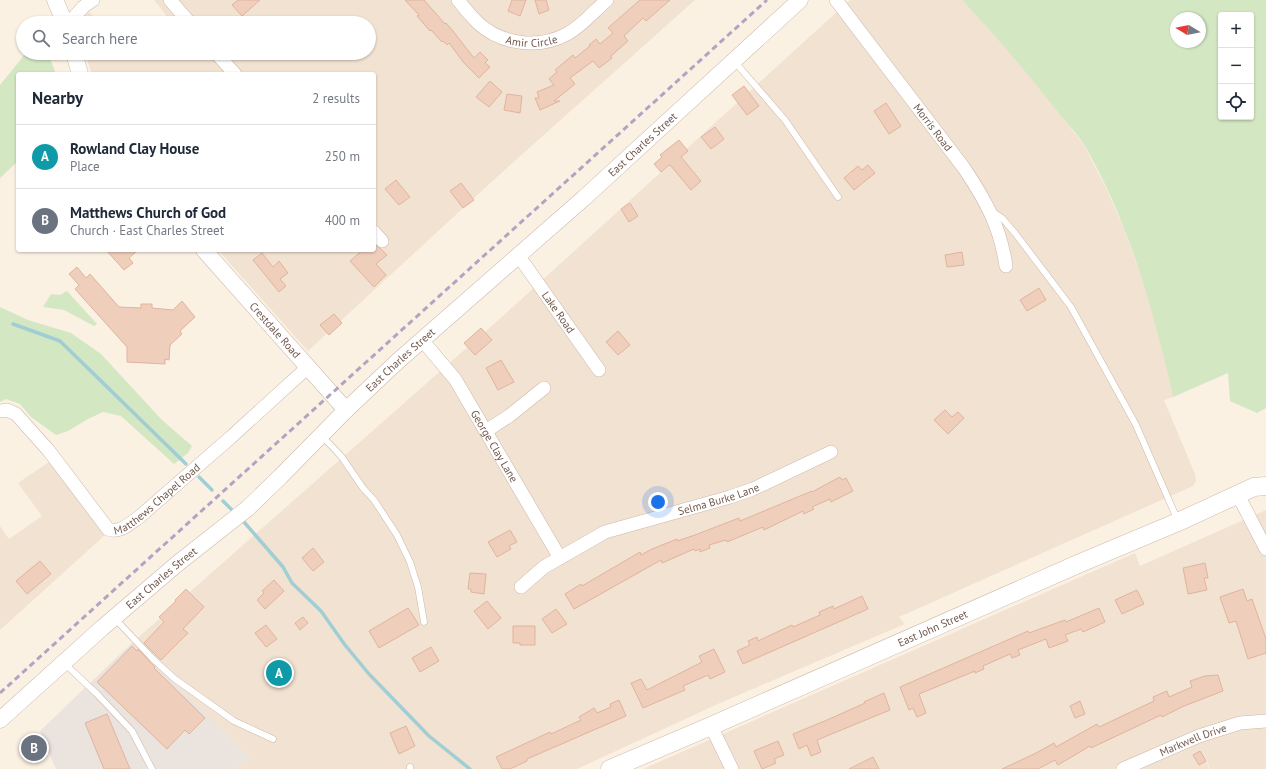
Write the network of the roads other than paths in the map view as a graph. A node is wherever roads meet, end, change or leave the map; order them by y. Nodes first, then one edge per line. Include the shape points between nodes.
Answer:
1 (56, 0) edge
2 (93, 0) edge
3 (170, 0) edge
4 (458, 0) edge
5 (607, 0) edge
6 (800, 0) edge
7 (836, 0) edge
8 (62, 16) edge
9 (75, 16) edge
10 (184, 16) edge
11 (76, 60) edge
12 (222, 60) edge
13 (734, 61) junction
14 (79, 72) edge
15 (233, 72) edge
16 (838, 198) dead end
17 (989, 209) junction
18 (206, 252) edge
19 (518, 255) junction
20 (1006, 266) dead end
21 (422, 340) junction
22 (308, 367) junction
23 (599, 370) dead end
24 (544, 388) dead end
25 (346, 410) junction
26 (0, 411) edge
27 (486, 431) junction
28 (321, 435) junction
29 (831, 452) dead end
30 (1262, 483) edge
31 (1238, 495) junction
32 (1178, 522) junction
33 (1266, 550) edge
34 (560, 558) junction
35 (521, 587) dead end
36 (115, 617) junction
37 (424, 622) dead end
38 (64, 663) junction
39 (0, 720) edge
40 (1266, 721) edge
41 (711, 726) junction
42 (273, 739) dead end
43 (152, 769) edge
44 (610, 769) edge
45 (732, 769) edge
46 (1123, 769) edge

1 - 8 street
2 - 9 street
3 - 10 street
4 - 5 street, Amir Circle via 479,24 489,31 511,42 525,44 548,41 568,33
6 - 13 street, East Charles Street
7 - 17 street, Morris Road via 964,168
11 - 14 street
12 - 15 street
13 - 16 lane via 785,120
13 - 19 street, East Charles Street
17 - 20 street, Morris Road via 998,228
17 - 32 lane via 1002,218 1015,233 1071,307 1136,425
18 - 22 street, Crestdale Road
19 - 21 street, East Charles Street
19 - 23 street, Lake Road
21 - 25 street, East Charles Street
21 - 27 street, George Clay Lane via 455,379
22 - 25 street, Crestdale Road
22 - 26 street, Matthews Chapel Road via 138,518 125,527 112,531 49,451 16,414 7,410
24 - 27 street
25 - 28 street, East Charles Street
27 - 34 street, George Clay Lane
28 - 36 street, East Charles Street via 248,508
28 - 37 lane via 341,456 397,535 418,587
29 - 34 street, Selma Burke Lane via 730,497 617,527
30 - 31 main road, East John Street
31 - 32 main road, East John Street
31 - 33 street
32 - 41 main road, East John Street
34 - 35 street, Selma Burke Lane via 544,567
36 - 38 street, East Charles Street
36 - 42 lane via 175,679 234,721
38 - 39 street, East Charles Street
38 - 43 lane via 132,731
40 - 46 street, Markwell Drive via 1240,723 1199,736
41 - 44 main road, East John Street
41 - 45 street

